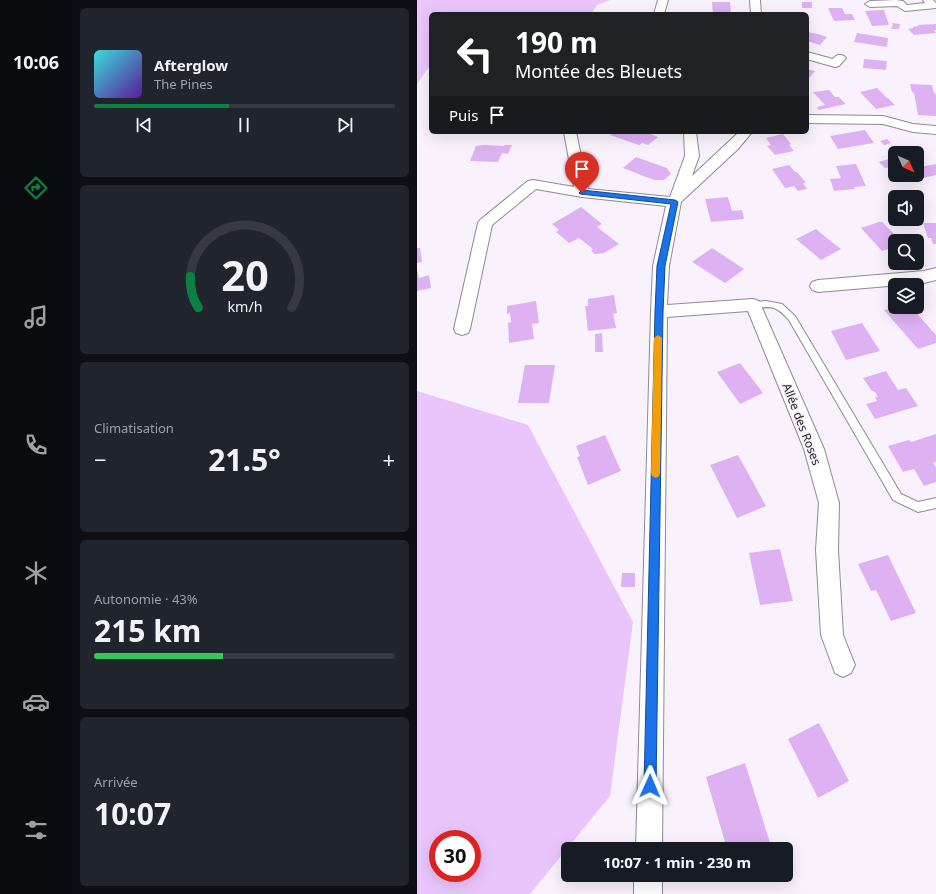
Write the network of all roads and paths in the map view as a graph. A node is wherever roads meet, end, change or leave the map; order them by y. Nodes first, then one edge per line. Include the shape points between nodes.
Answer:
1 (663, 0) edge
2 (755, 0) edge
3 (929, 0) edge
4 (870, 4) dead end
5 (660, 12) edge
6 (756, 12) edge
7 (809, 55) edge
8 (840, 58) dead end
9 (831, 118) junction
10 (809, 119) edge
11 (936, 130) edge
12 (809, 131) edge
13 (570, 134) edge
14 (690, 134) edge
15 (744, 134) edge
16 (582, 193) junction
17 (677, 199) junction
18 (936, 274) edge
19 (818, 286) dead end
20 (753, 305) junction
21 (659, 312) junction
22 (462, 329) dead end
23 (936, 503) edge
24 (843, 665) dead end
25 (649, 842) edge
26 (648, 882) edge
27 (648, 894) edge

1 - 5 street
2 - 6 street
3 - 4 street via 933,6 905,8 899,3
7 - 8 street via 835,64
9 - 10 street
9 - 11 street via 883,120 913,128
9 - 12 street
13 - 16 street
14 - 17 street via 692,156
15 - 17 street
16 - 17 street
16 - 22 street via 533,184 485,223
17 - 21 street via 661,266
18 - 19 street
20 - 21 street
20 - 23 lane via 773,303 785,309 792,318 897,497 918,508
20 - 24 street, Allée des Roses via 814,449 829,503 827,550 831,634
21 - 25 street
26 - 27 street

